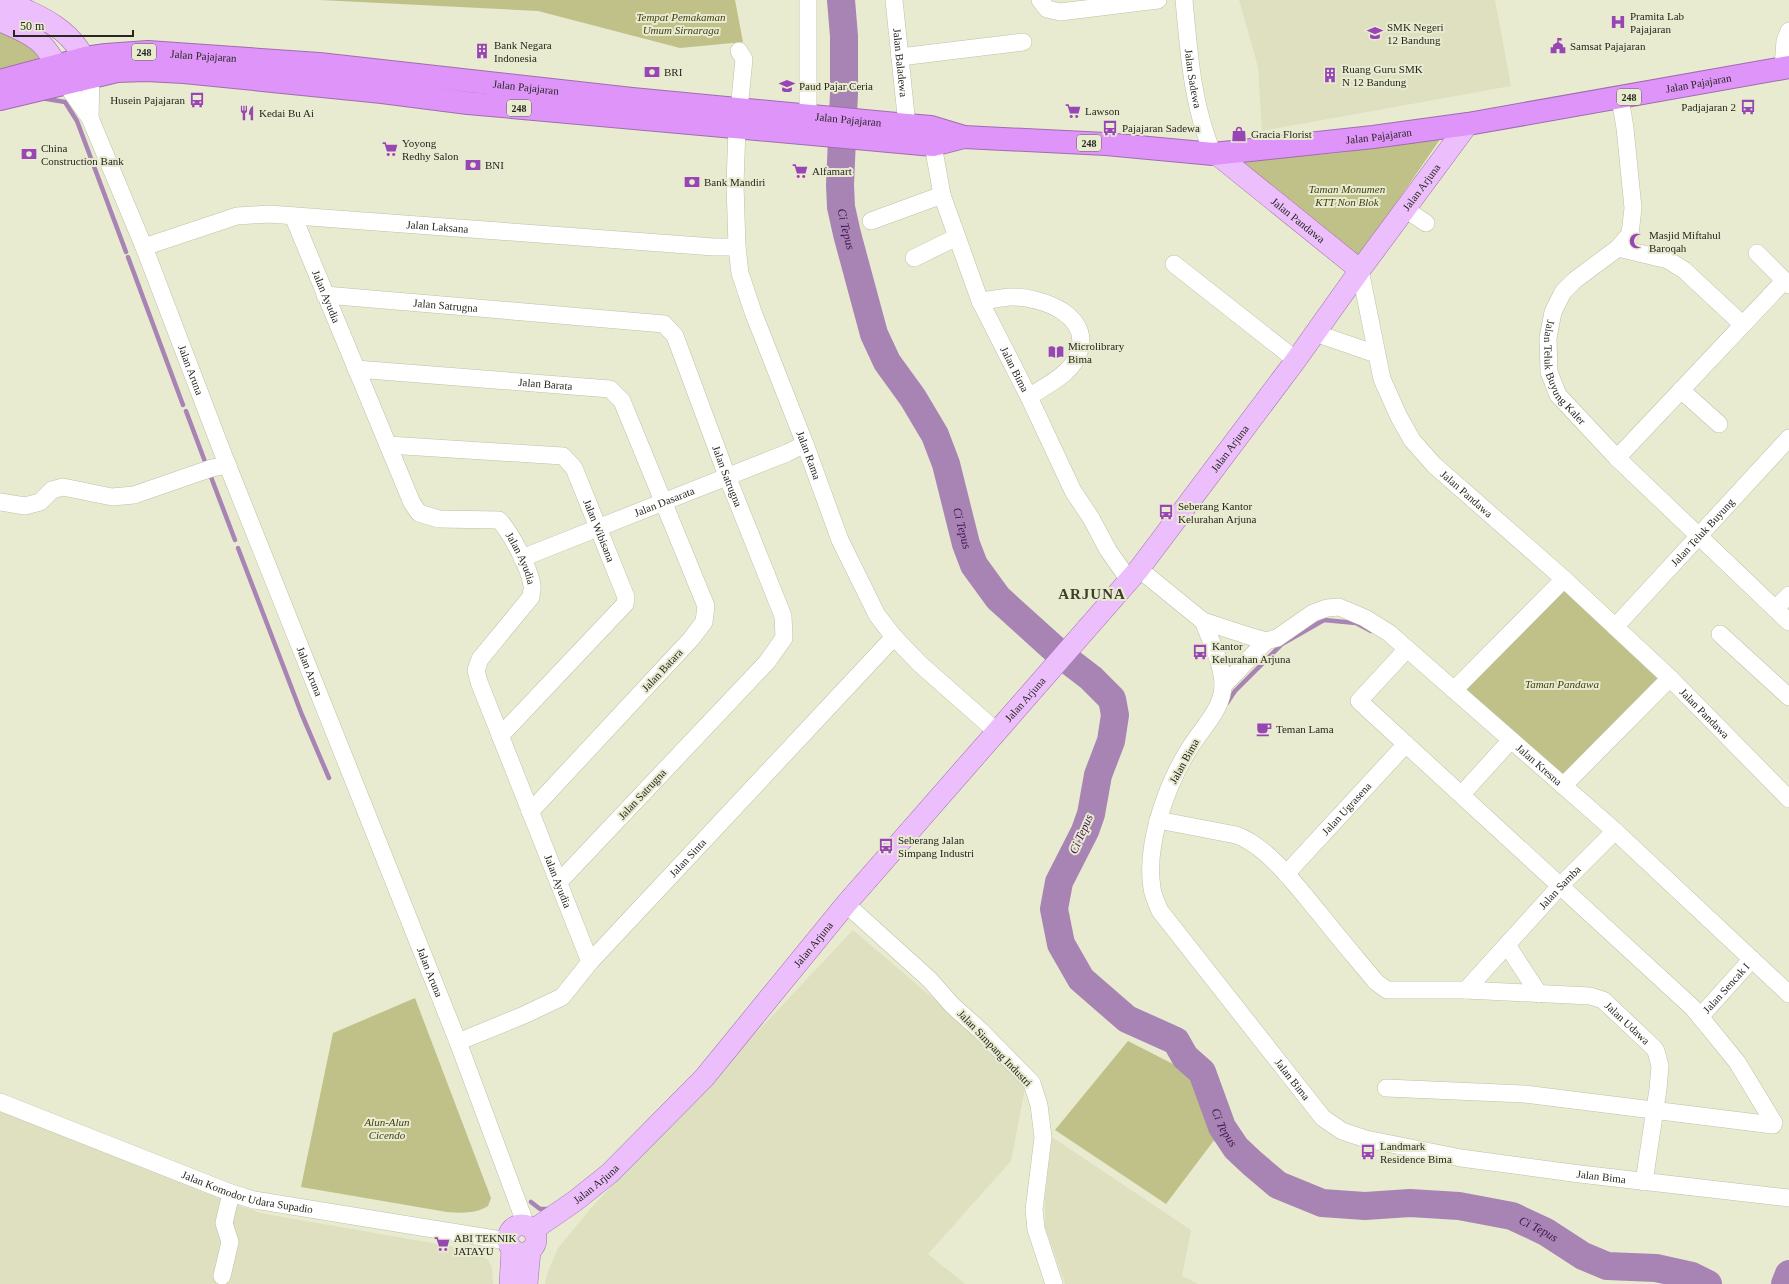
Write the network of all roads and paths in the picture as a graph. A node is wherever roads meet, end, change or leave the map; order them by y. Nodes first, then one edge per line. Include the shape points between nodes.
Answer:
1 (2, 0) edge
2 (808, 0) edge
3 (894, 0) edge
4 (1040, 0) edge
5 (1158, 0) edge
6 (1184, 0) edge
7 (0, 21) edge
8 (1789, 31) edge
9 (1023, 42) dead end
10 (739, 51) dead end
11 (900, 57) junction
12 (1786, 68) edge
13 (76, 73) junction
14 (0, 81) edge
15 (1620, 98) junction
16 (0, 99) edge
17 (808, 116) junction
18 (90, 118) junction
19 (738, 119) junction
20 (1468, 124) junction
21 (907, 125) junction
22 (842, 127) junction
23 (964, 136) junction
24 (933, 145) junction
25 (1213, 154) junction
26 (942, 195) junction
27 (1405, 209) junction
28 (293, 216) junction
29 (871, 221) dead end
30 (1426, 223) dead end
31 (957, 237) junction
32 (144, 247) junction
33 (737, 247) junction
34 (1618, 248) junction
35 (1757, 254) dead end
36 (914, 258) dead end
37 (1174, 264) dead end
38 (1360, 270) junction
39 (1787, 283) edge
40 (326, 295) junction
41 (980, 301) junction
42 (1742, 324) junction
43 (1315, 333) junction
44 (1376, 354) junction
45 (1296, 360) junction
46 (356, 369) junction
47 (1681, 390) junction
48 (1029, 397) junction
49 (1719, 424) dead end
50 (1789, 438) edge
51 (805, 444) junction
52 (388, 445) junction
53 (1617, 458) junction
54 (222, 464) junction
55 (727, 476) junction
56 (663, 500) junction
57 (0, 502) edge
58 (599, 527) junction
59 (1699, 535) junction
60 (522, 558) junction
61 (1134, 574) junction
62 (1564, 579) junction
63 (1789, 595) edge
64 (1776, 609) junction
65 (1203, 621) junction
66 (1789, 622) edge
67 (1615, 627) junction
68 (1720, 634) dead end
69 (894, 637) junction
70 (1266, 640) junction
71 (1407, 649) junction
72 (1670, 678) junction
73 (1223, 686) junction
74 (1454, 690) junction
75 (1789, 697) edge
76 (996, 731) junction
77 (500, 736) junction
78 (1511, 740) junction
79 (1406, 744) junction
80 (1563, 786) junction
81 (1462, 794) junction
82 (1789, 799) edge
83 (530, 812) junction
84 (1158, 820) junction
85 (1615, 831) junction
86 (1286, 874) junction
87 (559, 882) junction
88 (1561, 885) junction
89 (846, 904) junction
90 (1507, 945) junction
91 (1752, 959) junction
92 (590, 962) junction
93 (1466, 990) junction
94 (1539, 994) junction
95 (1789, 994) edge
96 (1700, 1017) junction
97 (458, 1042) junction
98 (1386, 1088) dead end
99 (0, 1102) edge
100 (1654, 1110) junction
101 (1644, 1182) junction
102 (231, 1193) junction
103 (1789, 1198) edge
104 (530, 1228) junction
105 (516, 1247) junction
106 (222, 1276) dead end
107 (510, 1284) edge
108 (527, 1284) edge
109 (1054, 1284) edge

1 - 13 main road via 39,15 69,36
2 - 17 street
3 - 11 street, Jalan Baladewa
4 - 5 street via 1047,9 1060,12
6 - 25 street, Jalan Sadewa via 1196,98 1203,131
7 - 13 main road via 32,36
8 - 12 street via 1785,41
9 - 11 street
10 - 19 street, Jalan Rama via 744,59
11 - 21 street, Jalan Baladewa
12 - 15 highway, Jalan Pajajaran / 248
13 - 14 highway
13 - 16 highway
13 - 18 street, Jalan Aruna
13 - 18 street, Jalan Aruna
13 - 19 highway, Jalan Pajajaran / 248 via 106,55 148,52 320,64
15 - 20 highway, Jalan Pajajaran / 248
15 - 34 street, Jalan Teluk Buyung Kaler via 1633,208 1630,234
17 - 19 highway, Jalan Pajajaran / 248
17 - 22 highway, Jalan Pajajaran / 248
18 - 32 street, Jalan Aruna
19 - 22 highway, Jalan Pajajaran / 248
19 - 33 street, Jalan Rama via 735,184
20 - 25 highway, Jalan Pajajaran / 248
20 - 27 main road, Jalan Arjuna
21 - 22 highway, Jalan Pajajaran / 248
21 - 23 highway, Jalan Pajajaran / 248 via 931,127
22 - 24 highway, Jalan Pajajaran / 248
23 - 24 highway, Jalan Pajajaran / 248
23 - 25 highway, Jalan Pajajaran / 248 via 1106,144
24 - 26 street, Jalan Bima
25 - 38 main road, Jalan Pandawa
26 - 29 street
26 - 31 street, Jalan Bima
27 - 30 street
27 - 38 main road, Jalan Arjuna
28 - 32 street, Jalan Laksana via 237,216
28 - 33 street, Jalan Laksana
28 - 40 street, Jalan Ayudia
31 - 36 street
31 - 41 street, Jalan Bima
32 - 54 street, Jalan Aruna
33 - 51 street, Jalan Rama via 740,273 753,312
34 - 42 street via 1668,260 1684,270
34 - 53 street, Jalan Teluk Buyung Kaler via 1563,292 1553,312 1548,338 1549,372 1558,395
35 - 39 street
37 - 45 street
38 - 43 main road, Jalan Arjuna
38 - 44 street, Jalan Pandawa
39 - 42 street
40 - 46 street, Jalan Ayudia
40 - 55 street, Jalan Satrugna via 664,324 674,336
41 - 48 street, Jalan Bima
41 - 48 street via 1011,297 1057,307 1070,316 1079,329 1081,344 1076,359 1067,371
42 - 47 street
43 - 44 street
43 - 45 main road, Jalan Arjuna
44 - 62 street, Jalan Pandawa via 1382,379 1412,440 1434,465
45 - 61 main road, Jalan Arjuna
46 - 52 street, Jalan Ayudia
46 - 56 street, Jalan Barata via 610,389 622,401
47 - 49 street
47 - 53 street
48 - 61 street, Jalan Bima via 1073,491 1108,550
50 - 59 street, Jalan Teluk Buyung
51 - 55 street, Jalan Dasarata
51 - 69 street, Jalan Rama via 840,540 877,615
52 - 58 street, Jalan Wibisana via 563,456 574,468
52 - 60 street, Jalan Ayudia via 412,503 419,513 439,519 499,520 508,530
53 - 59 street, Jalan Teluk Buyung Kaler
54 - 57 street via 134,495 112,497 58,487 40,502 25,506
54 - 97 street, Jalan Aruna
55 - 56 street, Jalan Dasarata
55 - 87 street, Jalan Satrugna via 783,616 784,638 767,662
56 - 58 street, Jalan Dasarata
56 - 83 street, Jalan Batara via 706,606 704,622
58 - 60 street, Jalan Dasarata
58 - 77 street, Jalan Wibisana via 626,597 625,604
59 - 64 street, Jalan Teluk Buyung Kaler
59 - 67 street, Jalan Teluk Buyung
60 - 77 street, Jalan Ayudia via 532,585 531,597 480,659 476,670 478,682
61 - 65 street, Jalan Bima
61 - 76 main road, Jalan Arjuna
62 - 67 street, Jalan Pandawa
62 - 74 street
63 - 64 street
64 - 66 street, Jalan Teluk Buyung Kaler
65 - 70 street, Jalan Bima
65 - 73 street, Jalan Bima via 1222,672
67 - 72 street, Jalan Pandawa
68 - 75 street
69 - 76 street, Jalan Rama via 920,664
69 - 92 street, Jalan Sinta
70 - 71 street, Jalan Kresna via 1277,638 1313,613 1339,607 1378,626
70 - 73 street
71 - 74 street, Jalan Kresna
71 - 79 street via 1359,701
72 - 80 street
72 - 82 street, Jalan Pandawa
73 - 84 street, Jalan Bima via 1219,702 1174,774
74 - 78 street, Jalan Kresna
76 - 89 main road, Jalan Arjuna
77 - 83 street, Jalan Ayudia
78 - 80 street, Jalan Kresna
78 - 81 street
79 - 81 street
79 - 86 street, Jalan Ugrasena
80 - 85 street, Jalan Kresna
81 - 88 street
83 - 87 street, Jalan Ayudia
84 - 86 street, Jalan Udawa via 1246,838
84 - 101 street, Jalan Bima via 1151,866 1152,889 1160,911 1323,1118 1342,1131 1366,1139 1461,1158
85 - 88 street, Jalan Samba
85 - 91 street, Jalan Kresna
86 - 93 street, Jalan Udawa via 1380,987 1387,990
87 - 92 street, Jalan Ayudia
88 - 90 street, Jalan Samba
88 - 96 street
89 - 104 main road, Jalan Arjuna via 704,1078 610,1173 575,1201
89 - 109 street, Jalan Simpang Industri via 930,980 1032,1083 1039,1105 1043,1137 1034,1210 1036,1229
90 - 93 street, Jalan Samba
90 - 94 street
91 - 95 street, Jalan Kresna
91 - 96 street, Jalan Sencak I
92 - 97 street, Jalan Sinta via 562,997
93 - 94 street, Jalan Udawa
94 - 100 street, Jalan Udawa via 1590,996 1603,1000 1654,1048 1660,1066
96 - 100 street via 1737,1062 1774,1125
97 - 104 street, Jalan Aruna
98 - 100 street via 1524,1094
99 - 102 street, Jalan Komodor Udara Supadio
100 - 101 street, Jalan Udawa
101 - 103 street, Jalan Bima
102 - 105 street, Jalan Komodor Udara Supadio via 254,1200
102 - 106 street via 224,1223 230,1242
104 - 105 main road via 536,1241 534,1247
105 - 107 main road
105 - 108 main road

